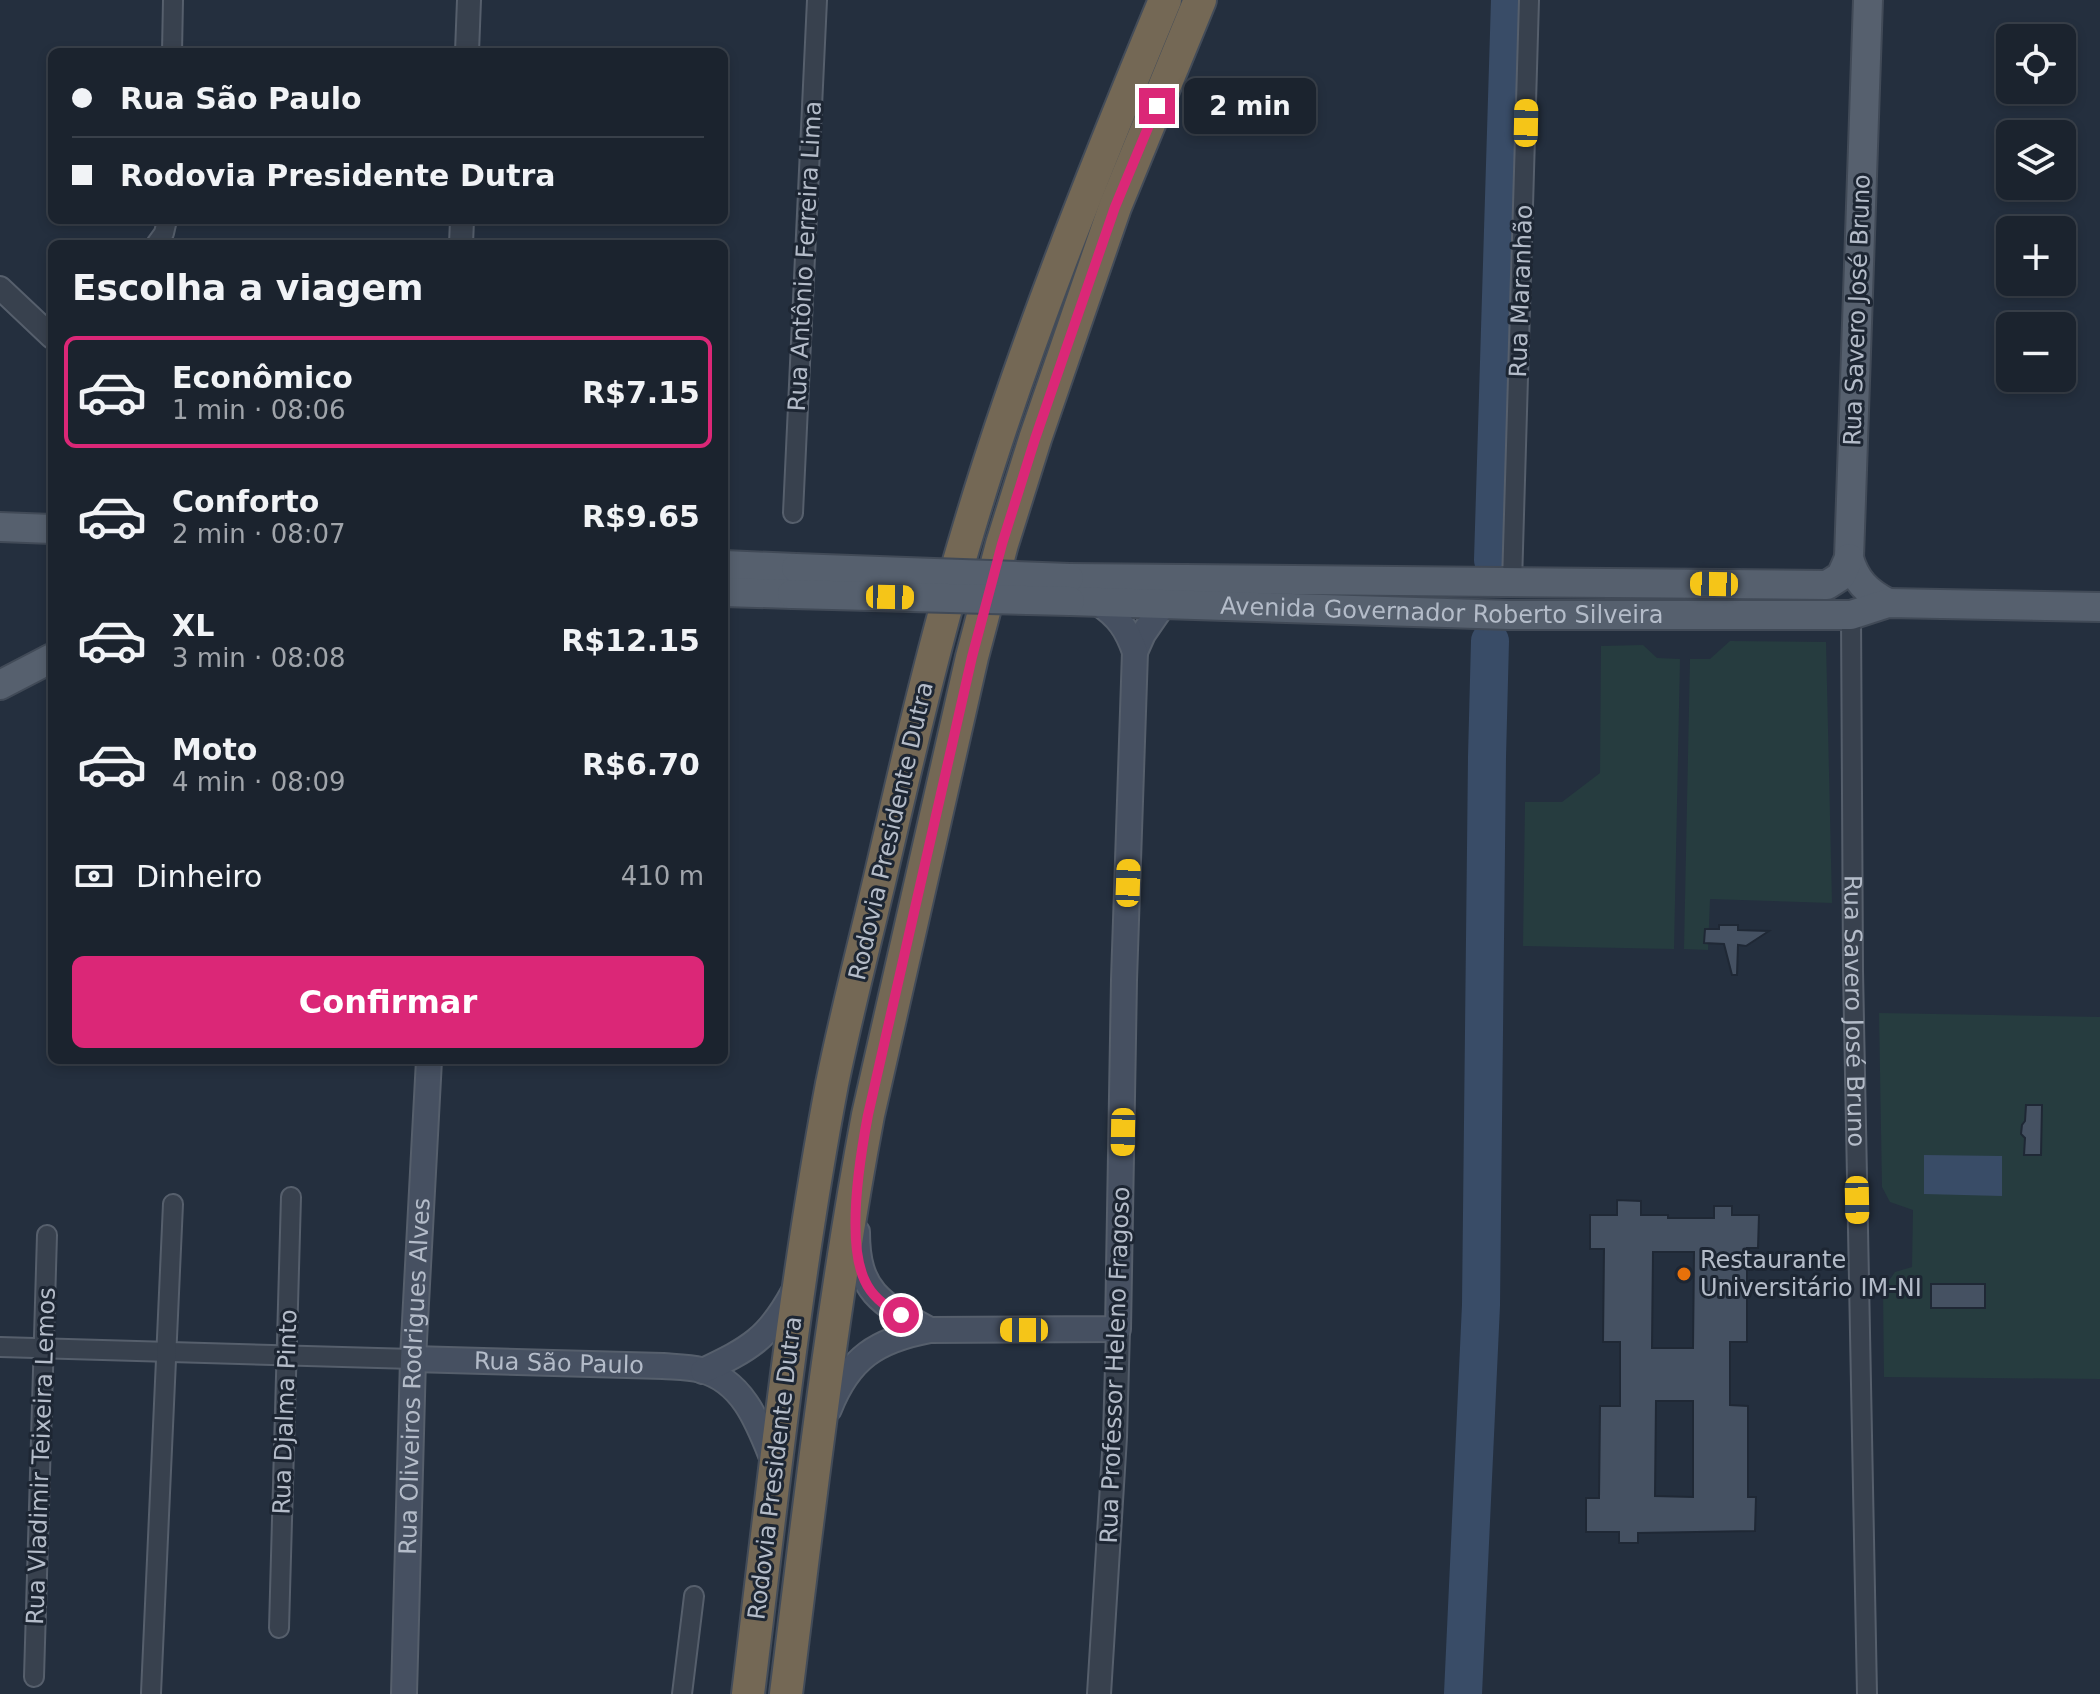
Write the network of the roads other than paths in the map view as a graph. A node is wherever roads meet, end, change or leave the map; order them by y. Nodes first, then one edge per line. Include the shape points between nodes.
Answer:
1 (173, 0) edge
2 (469, 0) edge
3 (817, 0) edge
4 (1165, 0) edge
5 (1200, 0) edge
6 (1529, 0) edge
7 (1868, 0) edge
8 (172, 48) edge
9 (467, 48) edge
10 (0, 288) edge
11 (48, 333) edge
12 (793, 513) dead end
13 (0, 527) edge
14 (48, 529) edge
15 (1849, 558) junction
16 (728, 566) edge
17 (794, 581) junction
18 (1512, 583) junction
19 (1070, 589) junction
20 (728, 591) edge
21 (1098, 603) junction
22 (1888, 603) junction
23 (1163, 605) junction
24 (2100, 607) edge
25 (1851, 615) junction
26 (1135, 652) junction
27 (48, 660) edge
28 (0, 685) edge
29 (429, 1064) edge
30 (857, 1172) junction
31 (291, 1197) dead end
32 (173, 1204) dead end
33 (47, 1235) dead end
34 (798, 1284) junction
35 (1118, 1329) junction
36 (930, 1330) junction
37 (0, 1347) edge
38 (44, 1348) junction
39 (166, 1352) junction
40 (286, 1355) junction
41 (413, 1359) junction
42 (703, 1371) junction
43 (818, 1437) junction
44 (776, 1467) junction
45 (694, 1596) dead end
46 (279, 1628) dead end
47 (34, 1677) dead end
48 (151, 1693) edge
49 (404, 1694) edge
50 (682, 1694) edge
51 (748, 1694) edge
52 (786, 1694) edge
53 (1099, 1694) edge
54 (1867, 1694) edge

1 - 8 street
2 - 9 street
3 - 12 street, Rua Antônio Ferreira Lima
4 - 34 highway, Rodovia Presidente Dutra via 1028,355 939,629 833,1079
5 - 30 highway, Rodovia Presidente Dutra via 1115,207 1002,544
6 - 18 street, Rua Maranhão
7 - 15 main road, Rua Savero José Bruno
10 - 11 street
13 - 14 main road
15 - 18 main road, Avenida Governador Roberto Silveira via 1841,576 1827,585
15 - 22 main road via 1862,584
16 - 17 main road
17 - 19 main road, bridge
17 - 20 main road
18 - 19 main road, Avenida Governador Roberto Silveira
19 - 21 main road, Avenida Governador Roberto Silveira
21 - 23 main road, Avenida Governador Roberto Silveira
21 - 26 main road, Rua Professor Heleno Fragoso via 1115,614
22 - 24 main road, Avenida Governador Roberto Silveira
22 - 25 main road, Avenida Governador Roberto Silveira
23 - 25 main road, Avenida Governador Roberto Silveira via 1509,615
23 - 26 main road, Rua Professor Heleno Fragoso
25 - 54 street, Rua Savero José Bruno
26 - 35 main road, Rua Professor Heleno Fragoso
27 - 28 main road
29 - 41 main road, Rua Oliveiros Rodrigues Alves
30 - 36 main road via 857,1253 866,1283 890,1309
30 - 43 highway, Rodovia Presidente Dutra
31 - 40 street, Rua Djalma Pinto
32 - 39 street
33 - 38 street, Rua Vladimir Teixeira Lemos
34 - 42 main road via 779,1320 757,1342
34 - 44 highway, Rodovia Presidente Dutra
35 - 36 main road
35 - 53 street, Rua Professor Heleno Fragoso
36 - 43 main road via 882,1344 859,1359 836,1390
37 - 38 street
38 - 39 street
38 - 47 street, Rua Vladimir Teixeira Lemos
39 - 40 street
39 - 48 street
40 - 41 street
40 - 46 street, Rua Djalma Pinto
41 - 42 main road, Rua São Paulo
41 - 49 main road, Rua Oliveiros Rodrigues Alves
42 - 44 main road, Rua São Paulo via 746,1401
43 - 52 highway, Rodovia Presidente Dutra
44 - 51 highway, Rodovia Presidente Dutra
45 - 50 street

